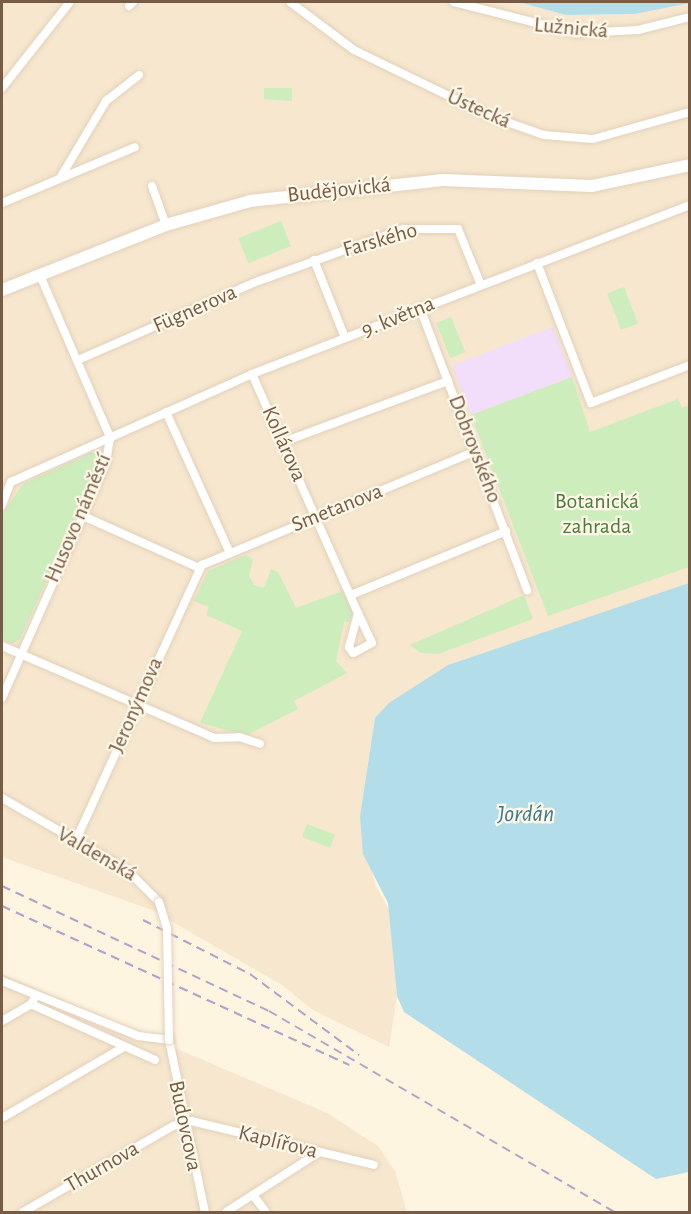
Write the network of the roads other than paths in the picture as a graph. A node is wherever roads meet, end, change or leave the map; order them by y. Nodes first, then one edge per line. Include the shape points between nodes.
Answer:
1 (70, 2) edge
2 (290, 2) edge
3 (454, 2) edge
4 (690, 16) edge
5 (139, 75) dead end
6 (2, 88) edge
7 (690, 112) edge
8 (135, 147) dead end
9 (690, 165) edge
10 (60, 178) junction
11 (152, 186) dead end
12 (2, 203) edge
13 (690, 205) edge
14 (166, 225) junction
15 (314, 260) junction
16 (537, 263) junction
17 (40, 275) junction
18 (481, 285) junction
19 (2, 290) edge
20 (420, 308) junction
21 (345, 338) junction
22 (78, 360) junction
23 (690, 365) edge
24 (252, 374) junction
25 (448, 381) junction
26 (166, 412) junction
27 (110, 437) junction
28 (283, 442) junction
29 (476, 451) junction
30 (6, 481) edge
31 (2, 505) edge
32 (83, 516) junction
33 (316, 517) junction
34 (506, 531) junction
35 (230, 553) junction
36 (199, 568) junction
37 (527, 590) dead end
38 (351, 596) junction
39 (358, 614) dead end
40 (2, 646) edge
41 (21, 656) junction
42 (2, 698) edge
43 (136, 704) junction
44 (260, 744) dead end
45 (2, 798) edge
46 (75, 842) junction
47 (2, 981) edge
48 (36, 996) junction
49 (31, 1004) junction
50 (2, 1021) edge
51 (169, 1040) junction
52 (124, 1047) junction
53 (155, 1060) dead end
54 (2, 1118) edge
55 (182, 1123) junction
56 (318, 1153) junction
57 (374, 1165) dead end
58 (253, 1195) junction
59 (23, 1212) edge
60 (205, 1212) edge
61 (226, 1212) edge
62 (266, 1212) edge

1 - 6 street
2 - 7 street, Ústecká via 354,50 490,116 544,135 593,138
3 - 4 street, Lužnická via 576,33 638,30
5 - 10 street via 106,101
8 - 10 street
9 - 14 main road, Budějovická via 569,188 442,180 285,195
10 - 12 street
11 - 14 street
13 - 16 street, 9. května
14 - 17 main road, Budějovická
15 - 18 street, Farského via 404,229 447,226 460,232
15 - 21 street
15 - 22 street, Fügnerova
16 - 18 street, 9. května
16 - 23 street via 591,403
17 - 19 main road, Budějovická
17 - 22 street
18 - 20 street, 9. května
20 - 21 street, 9. května
20 - 25 street, Dobrovského
21 - 24 street, 9. května
22 - 27 street
24 - 26 street, 9. května
24 - 28 street, Kollárova
25 - 28 street
25 - 29 street, Dobrovského
26 - 27 street, 9. května
26 - 35 street
27 - 30 street, Husovo náměstí
27 - 32 street, Husovo náměstí via 108,457
28 - 33 street, Kollárova
29 - 33 street, Smetanova
29 - 34 street, Dobrovského
30 - 31 street, Husovo náměstí
32 - 36 street
32 - 41 street, Husovo náměstí
33 - 35 street, Smetanova
33 - 38 street, Kollárova
34 - 37 street, Dobrovského
34 - 38 street
35 - 36 street, Smetanova
36 - 43 street, Jeronýmova
38 - 39 street, Kollárova
40 - 41 street
41 - 42 street, Husovo náměstí
41 - 43 street
43 - 44 street via 215,738 239,737
43 - 46 street, Jeronýmova
45 - 46 street, Valdenská
46 - 51 street, Valdenská, bridge via 146,883 159,902 167,928
47 - 48 street
48 - 49 street
48 - 51 street via 138,1036
49 - 50 street
49 - 52 street
51 - 55 street, Budovcova
52 - 53 street
52 - 54 street
55 - 56 street, Kaplířova
55 - 59 street, Thurnova
55 - 60 street, Budovcova
56 - 57 street, Kaplířova
56 - 58 street
58 - 61 street
58 - 62 street

